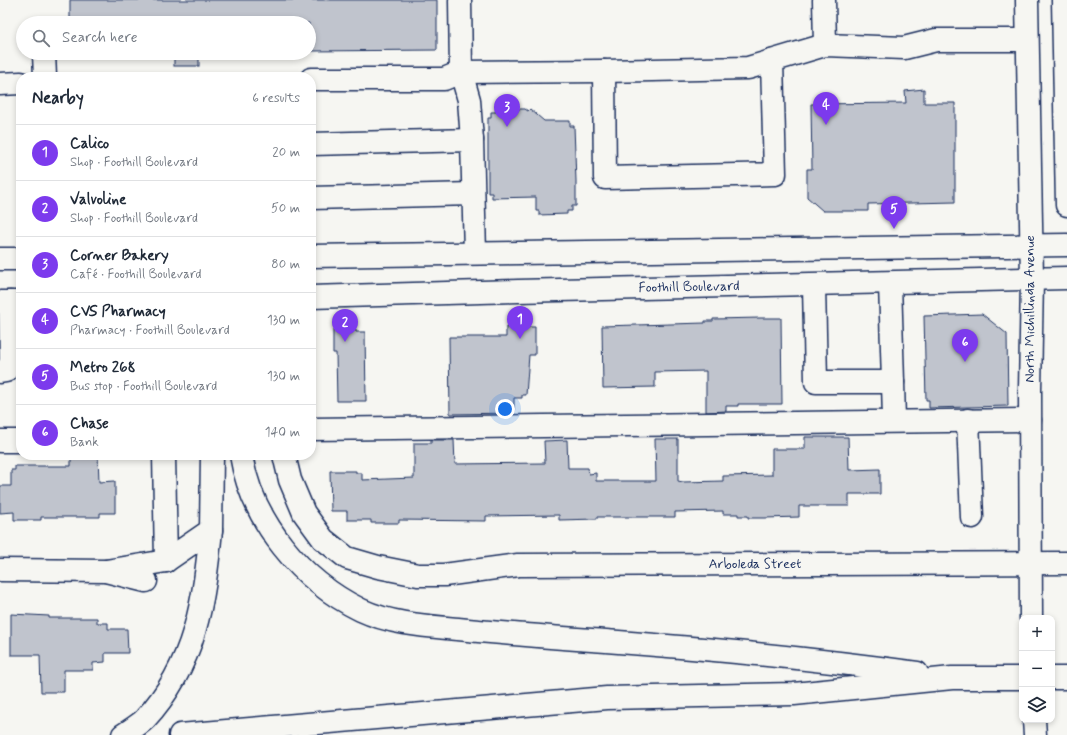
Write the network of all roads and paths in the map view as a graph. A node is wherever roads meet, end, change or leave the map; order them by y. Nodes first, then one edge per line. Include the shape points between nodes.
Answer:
1 (460, 0) edge
2 (824, 0) edge
3 (1027, 0) edge
4 (1063, 0) edge
5 (1027, 40) junction
6 (825, 45) junction
7 (44, 60) edge
8 (772, 61) junction
9 (604, 71) junction
10 (45, 72) edge
11 (461, 72) junction
12 (316, 79) edge
13 (16, 83) edge
14 (0, 84) edge
15 (472, 140) junction
16 (316, 144) edge
17 (473, 194) junction
18 (316, 198) edge
19 (1067, 205) edge
20 (1031, 245) junction
21 (1067, 245) edge
22 (475, 253) junction
23 (316, 256) edge
24 (0, 259) edge
25 (16, 259) edge
26 (1067, 278) edge
27 (1032, 279) junction
28 (890, 283) junction
29 (814, 285) junction
30 (316, 298) edge
31 (10, 302) edge
32 (0, 372) edge
33 (893, 382) junction
34 (968, 420) junction
35 (1030, 420) junction
36 (894, 422) junction
37 (316, 429) edge
38 (0, 441) edge
39 (16, 441) edge
40 (164, 460) edge
41 (212, 460) edge
42 (242, 460) edge
43 (285, 460) edge
44 (972, 517) dead end
45 (211, 530) junction
46 (166, 560) junction
47 (1030, 563) junction
48 (1067, 563) edge
49 (0, 570) edge
50 (106, 571) junction
51 (146, 581) dead end
52 (1031, 615) edge
53 (952, 678) junction
54 (1019, 678) edge
55 (1055, 678) edge
56 (1067, 678) edge
57 (1034, 723) edge
58 (122, 735) edge
59 (180, 735) edge
60 (1034, 735) edge

1 - 11 main road
2 - 6 main road
3 - 5 main road, North Michillinda Avenue
4 - 19 main road
5 - 6 main road via 936,40 904,48
5 - 20 main road, North Michillinda Avenue
6 - 8 main road
7 - 10 main road
8 - 9 main road via 748,68
8 - 9 main road via 775,174 605,178
9 - 11 main road
11 - 12 main road via 444,79
11 - 15 main road via 469,100
13 - 14 main road
15 - 16 main road
15 - 17 main road
17 - 18 main road
17 - 22 main road
20 - 21 main road
20 - 22 main road
20 - 27 main road, North Michillinda Avenue
22 - 23 main road
24 - 25 main road
26 - 27 main road, Foothill Boulevard
27 - 28 main road, Foothill Boulevard
27 - 35 main road, North Michillinda Avenue
28 - 29 main road, Foothill Boulevard
28 - 33 main road
29 - 30 main road, Foothill Boulevard via 526,290
29 - 33 main road via 816,382
31 - 32 main road via 10,362 6,370
33 - 36 main road
34 - 35 main road
34 - 36 main road
34 - 44 main road
35 - 47 main road, North Michillinda Avenue
36 - 37 main road
38 - 39 main road
40 - 46 main road
41 - 45 main road
42 - 53 main road via 247,486 264,521 285,550 336,597 363,611 415,625 726,650
43 - 47 main road, Arboleda Street via 290,480 304,513 323,539 347,558 418,575 444,575 518,565
45 - 46 main road
45 - 58 main road via 198,623 183,662 170,685 144,720
46 - 50 main road
47 - 48 main road, Arboleda Street
47 - 52 main road, North Michillinda Avenue
49 - 50 main road
50 - 51 main road
53 - 54 main road
53 - 59 main road via 794,694 607,698
55 - 56 main road
57 - 60 main road

